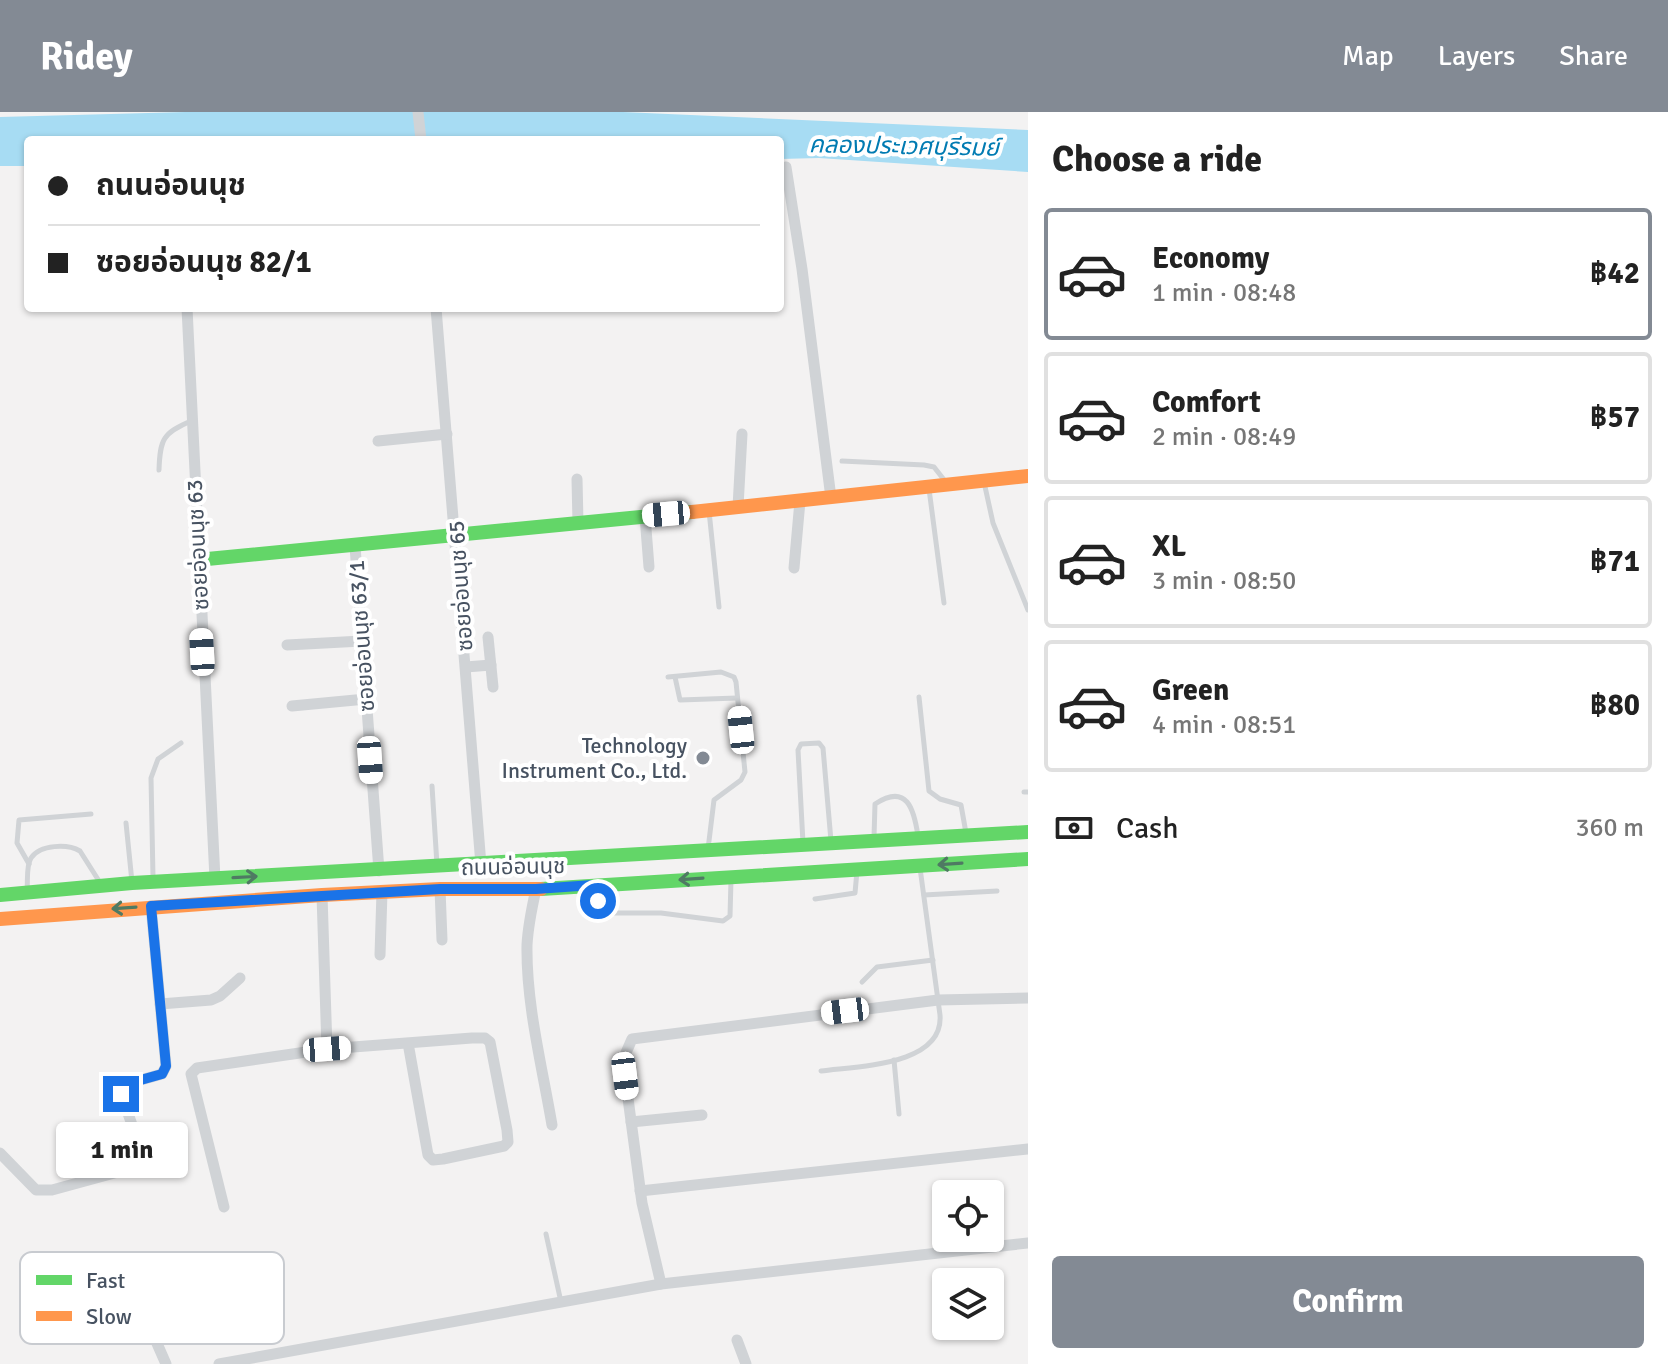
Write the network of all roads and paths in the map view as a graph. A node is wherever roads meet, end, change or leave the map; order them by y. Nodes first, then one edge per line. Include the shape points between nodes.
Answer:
1 (418, 112) edge
2 (421, 136) edge
3 (786, 167) dead end
4 (187, 312) edge
5 (436, 312) edge
6 (192, 420) junction
7 (447, 434) junction
8 (742, 434) dead end
9 (378, 441) dead end
10 (842, 461) dead end
11 (159, 470) dead end
12 (1028, 476) edge
13 (577, 479) dead end
14 (984, 481) junction
15 (948, 485) junction
16 (929, 487) junction
17 (831, 498) junction
18 (800, 501) junction
19 (738, 507) junction
20 (709, 510) junction
21 (645, 516) junction
22 (578, 523) junction
23 (456, 535) junction
24 (355, 546) junction
25 (197, 560) junction
26 (649, 567) dead end
27 (794, 568) dead end
28 (944, 603) dead end
29 (719, 607) dead end
30 (1028, 610) edge
31 (488, 637) dead end
32 (362, 641) junction
33 (287, 645) dead end
34 (491, 665) junction
35 (466, 667) junction
36 (493, 687) dead end
37 (919, 697) dead end
38 (737, 698) junction
39 (366, 699) junction
40 (292, 706) dead end
41 (181, 743) dead end
42 (432, 786) dead end
43 (91, 814) dead end
44 (126, 823) dead end
45 (1028, 832) edge
46 (967, 836) junction
47 (919, 839) junction
48 (874, 842) junction
49 (831, 843) junction
50 (803, 844) junction
51 (766, 846) junction
52 (708, 850) junction
53 (1028, 859) edge
54 (29, 864) junction
55 (481, 865) junction
56 (920, 866) junction
57 (437, 867) junction
58 (857, 869) junction
59 (379, 871) junction
60 (767, 874) junction
61 (731, 876) junction
62 (215, 879) junction
63 (153, 882) junction
64 (132, 883) junction
65 (103, 885) junction
66 (593, 885) junction
67 (440, 889) junction
68 (483, 889) junction
69 (536, 889) junction
70 (27, 891) junction
71 (997, 891) dead end
72 (382, 892) junction
73 (0, 895) edge
74 (322, 895) junction
75 (924, 895) junction
76 (815, 899) dead end
77 (151, 906) junction
78 (0, 919) edge
79 (442, 940) dead end
80 (380, 955) dead end
81 (933, 960) junction
82 (240, 978) dead end
83 (862, 982) dead end
84 (1028, 998) edge
85 (938, 1000) junction
86 (160, 1004) junction
87 (408, 1043) junction
88 (327, 1049) junction
89 (894, 1060) junction
90 (821, 1071) dead end
91 (899, 1114) dead end
92 (702, 1115) dead end
93 (631, 1122) junction
94 (552, 1125) dead end
95 (1028, 1149) edge
96 (0, 1153) edge
97 (640, 1191) junction
98 (224, 1207) dead end
99 (546, 1234) dead end
100 (1028, 1243) edge
101 (661, 1284) junction
102 (561, 1302) junction
103 (737, 1340) dead end
104 (157, 1344) edge
105 (166, 1364) edge
106 (219, 1364) edge
107 (746, 1364) edge

1 - 2 street
3 - 17 street
4 - 6 street, ซอยอ่อนนุช 63
5 - 7 street, ซอยอ่อนนุช 65
6 - 11 lane via 164,438
6 - 25 street, ซอยอ่อนนุช 63
7 - 9 street
7 - 23 street, ซอยอ่อนนุช 65
8 - 19 street
10 - 15 lane via 934,467
12 - 14 main road
13 - 22 street
14 - 15 main road
14 - 30 lane via 993,523
15 - 16 main road
16 - 17 main road
16 - 28 lane
17 - 18 main road
18 - 19 main road
18 - 27 street
19 - 20 main road
20 - 21 main road
20 - 29 lane
21 - 22 main road
21 - 26 street
22 - 23 main road
23 - 24 main road
23 - 35 street, ซอยอ่อนนุช 65
24 - 25 main road
24 - 32 street, ซอยอ่อนนุช 63/1
25 - 62 street, ซอยอ่อนนุช 63
31 - 34 street
32 - 33 street
32 - 39 street, ซอยอ่อนนุช 63/1
34 - 35 street
34 - 36 street
35 - 55 street, ซอยอ่อนนุช 65
37 - 46 lane via 929,791 961,805
38 - 38 lane via 680,700 672,677 728,673 734,677
38 - 52 lane via 745,772 714,800
39 - 40 street
39 - 59 street, ซอยอ่อนนุช 63/1
41 - 63 lane via 158,759 151,778
42 - 57 lane
43 - 54 lane via 19,820 17,843
44 - 64 lane
45 - 46 main road, ถนนอ่อนนุช
46 - 47 main road, ถนนอ่อนนุช
47 - 48 main road, ถนนอ่อนนุช
47 - 48 lane via 915,811 893,796 875,804
48 - 49 main road, ถนนอ่อนนุช
49 - 50 main road, ถนนอ่อนนุช
49 - 50 lane via 819,743 801,744 798,750
50 - 51 main road, ถนนอ่อนนุช
51 - 52 main road, ถนนอ่อนนุช
51 - 60 main road
52 - 55 main road, ถนนอ่อนนุช
53 -> 56 main road, ถนนอ่อนนุช
54 - 65 lane via 38,851 75,848
54 - 70 lane
55 - 57 main road, ถนนอ่อนนุช
55 - 68 main road
56 - 58 main road, ถนนอ่อนนุช
56 - 75 lane
57 - 59 main road, ถนนอ่อนนุช
58 - 60 main road, ถนนอ่อนนุช
58 - 76 lane via 855,893
62 -> 59 main road, ถนนอ่อนนุช
60 - 61 main road, ถนนอ่อนนุช
61 -> 66 main road, ถนนอ่อนนุช
61 - 66 lane via 732,908 723,921 604,913
62 - 63 main road, ถนนอ่อนนุช
63 - 64 main road, ถนนอ่อนนุช
64 - 65 main road, ถนนอ่อนนุช
65 - 70 main road, ถนนอ่อนนุช
66 - 69 main road, ถนนอ่อนนุช
67 - 68 main road, ถนนอ่อนนุช
67 - 72 main road, ถนนอ่อนนุช
67 - 79 street
68 - 69 main road, ถนนอ่อนนุช
69 - 94 street via 527,960
70 - 73 main road, ถนนอ่อนนุช
71 - 75 lane
72 - 74 main road, ถนนอ่อนนุช
72 - 80 street
74 - 77 main road, ถนนอ่อนนุช
74 - 88 street
75 - 81 lane
77 -> 78 main road, ถนนอ่อนนุช
77 - 86 street
81 - 83 lane via 877,967
81 - 85 lane
82 - 86 street via 211,1000
84 - 85 street
85 - 89 lane via 941,1026 933,1041 920,1052
85 - 93 street via 632,1039 625,1055
86 - 96 street via 166,1066 162,1074 130,1083 121,1094 140,1147 129,1169 36,1190
87 - 87 street via 428,1155 443,1159 504,1146 507,1130 490,1042 472,1038
87 - 88 street
88 - 98 street via 197,1068 191,1074
89 - 90 lane
89 - 91 lane
92 - 93 street
93 - 97 street
95 - 97 street
97 - 101 street
99 - 102 lane
100 - 101 street
101 - 102 street
102 - 106 street
103 - 107 street
104 - 105 street

